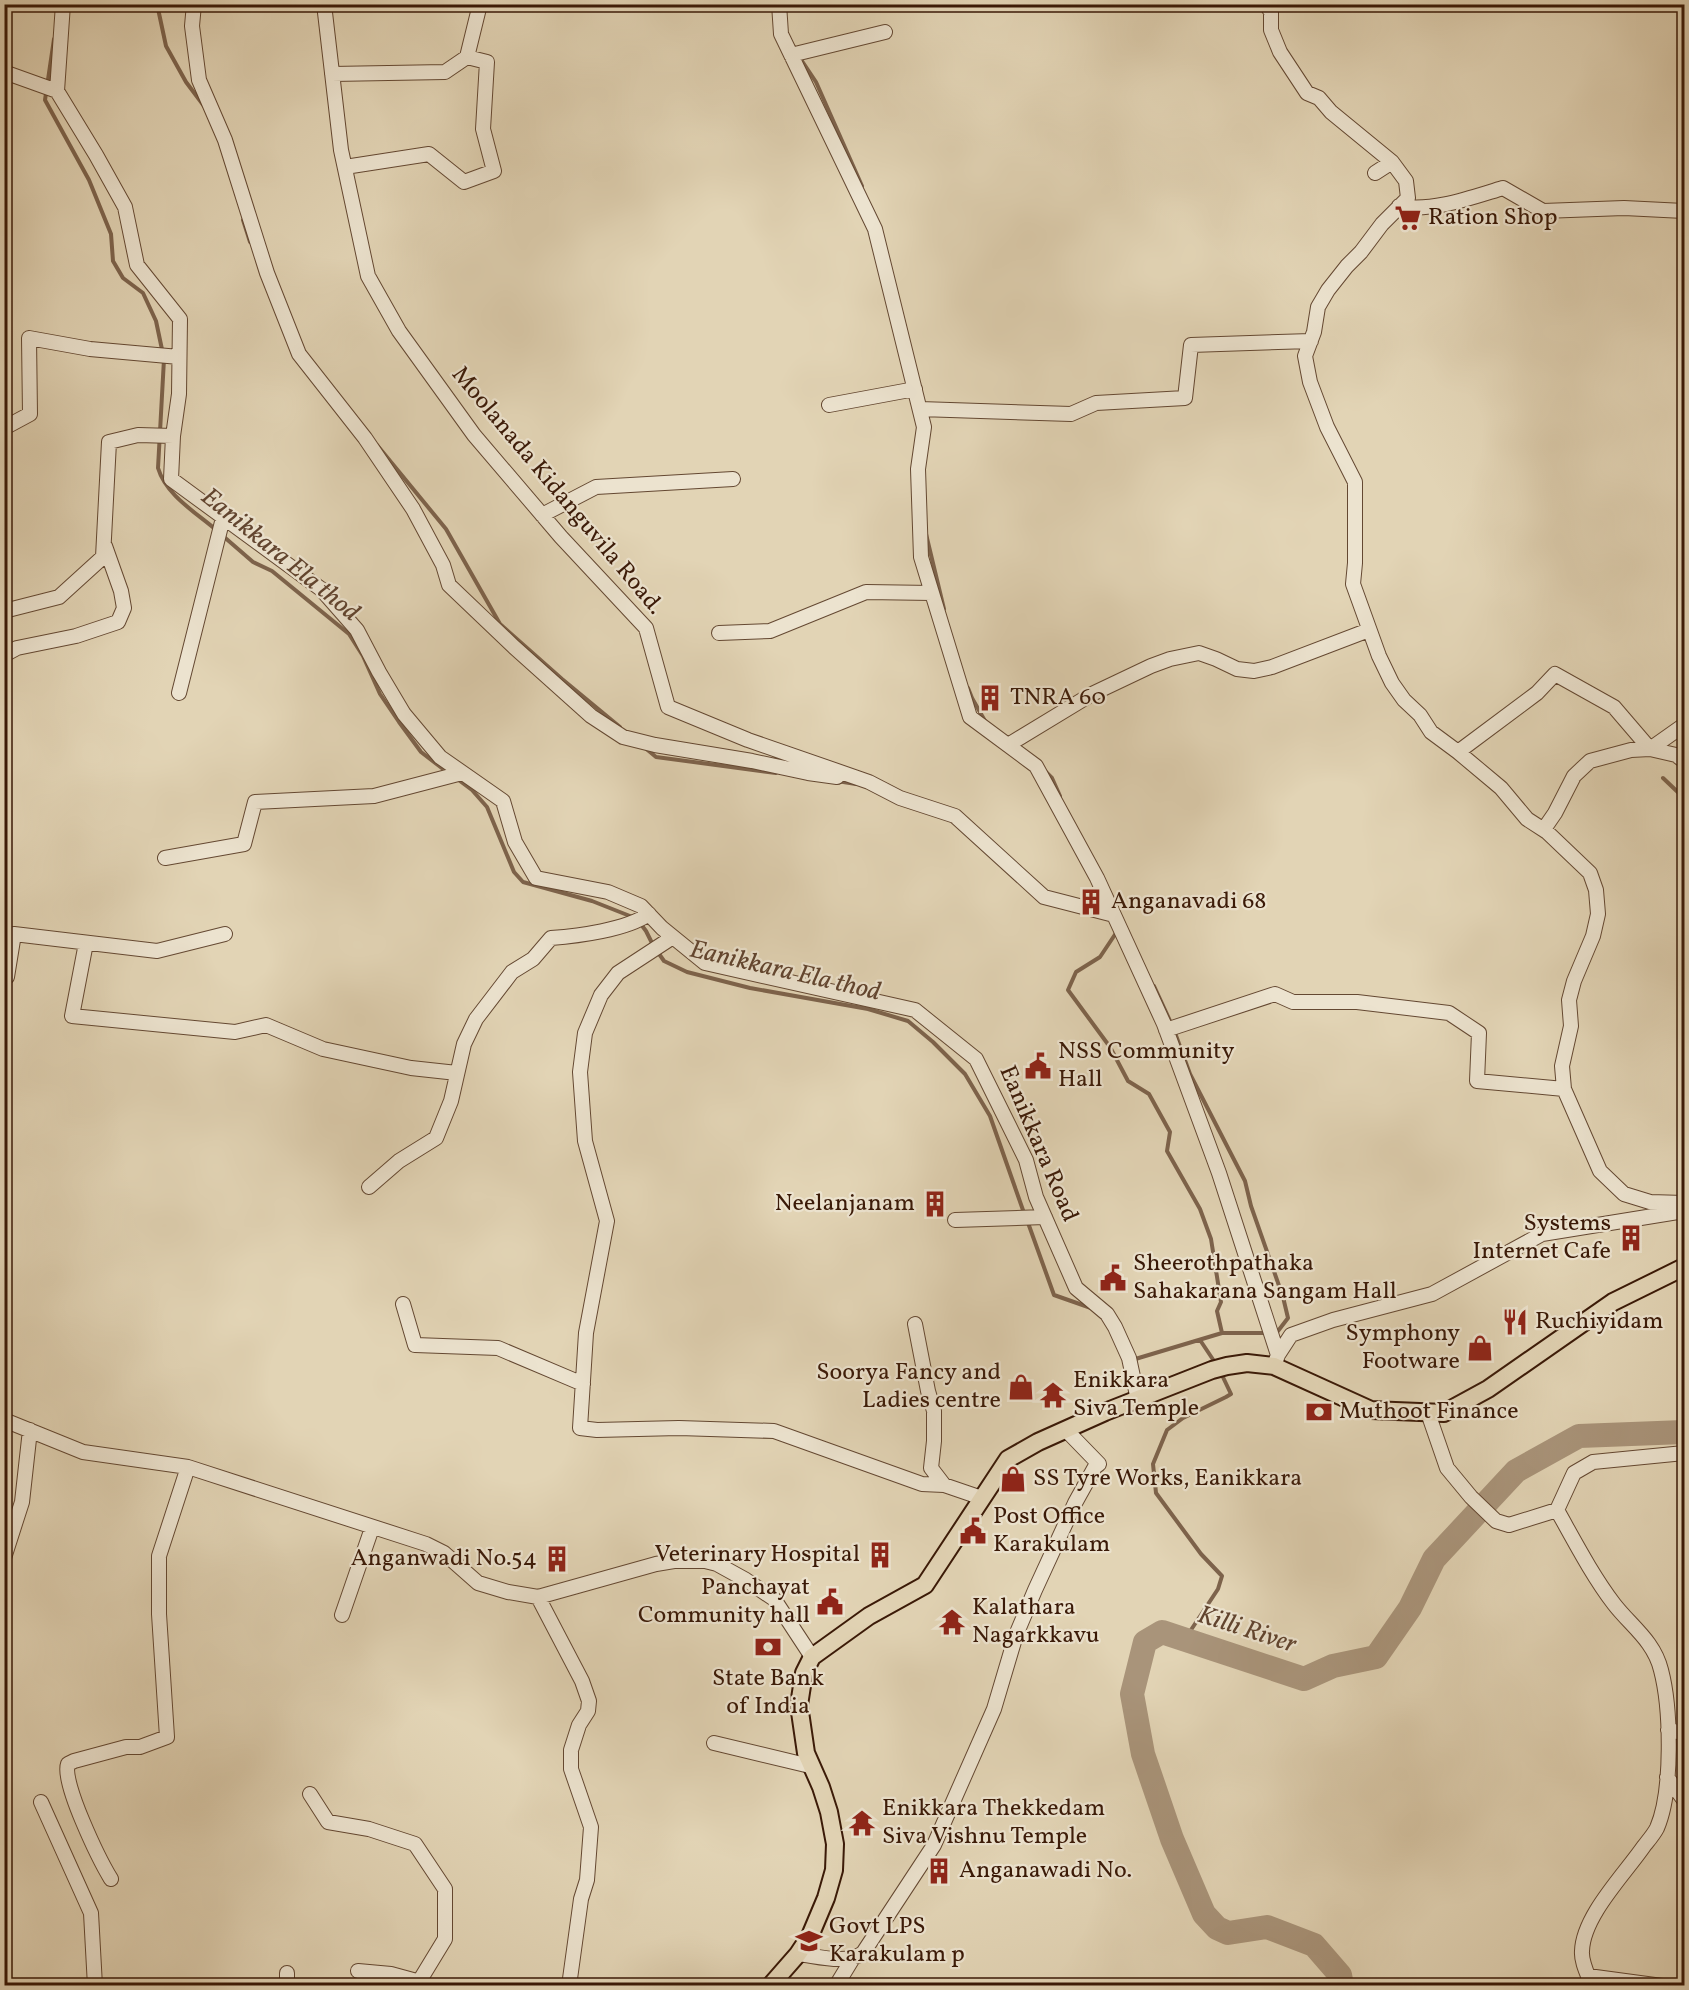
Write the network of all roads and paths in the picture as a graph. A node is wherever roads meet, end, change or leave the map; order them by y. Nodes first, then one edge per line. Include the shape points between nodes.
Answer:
1 (63, 4) edge
2 (194, 4) edge
3 (324, 4) edge
4 (480, 4) edge
5 (779, 4) edge
6 (1266, 4) edge
7 (885, 32) dead end
8 (791, 55) junction
9 (467, 57) junction
10 (4, 72) edge
11 (332, 74) junction
12 (50, 89) junction
13 (1392, 162) junction
14 (345, 167) junction
15 (1374, 173) dead end
16 (1399, 206) junction
17 (1684, 211) edge
18 (1311, 341) junction
19 (179, 357) junction
20 (915, 389) junction
21 (829, 405) dead end
22 (920, 409) junction
23 (4, 428) edge
24 (164, 435) junction
25 (733, 479) dead end
26 (542, 515) junction
27 (223, 518) junction
28 (104, 543) junction
29 (932, 593) junction
30 (4, 612) edge
31 (1369, 630) junction
32 (719, 633) dead end
33 (4, 654) edge
34 (179, 693) dead end
35 (1684, 725) edge
36 (1008, 745) junction
37 (1650, 749) junction
38 (1458, 752) junction
39 (1684, 761) edge
40 (462, 773) junction
41 (869, 782) junction
42 (1544, 829) junction
43 (165, 858) dead end
44 (648, 914) junction
45 (1116, 920) junction
46 (225, 934) dead end
47 (668, 940) junction
48 (86, 943) junction
49 (4, 977) edge
50 (1166, 1030) junction
51 (457, 1072) junction
52 (1564, 1089) junction
53 (369, 1187) dead end
54 (1684, 1203) edge
55 (1684, 1211) edge
56 (1045, 1217) junction
57 (955, 1220) dead end
58 (1684, 1267) edge
59 (403, 1304) dead end
60 (915, 1324) dead end
61 (1276, 1361) junction
62 (583, 1384) junction
63 (1138, 1400) junction
64 (1428, 1413) junction
65 (4, 1420) edge
66 (30, 1430) junction
67 (1066, 1430) junction
68 (1684, 1453) edge
69 (188, 1467) junction
70 (944, 1485) junction
71 (982, 1498) junction
72 (1557, 1510) junction
73 (372, 1528) junction
74 (4, 1558) edge
75 (538, 1598) junction
76 (342, 1615) dead end
77 (812, 1657) junction
78 (1668, 1730) junction
79 (1684, 1732) edge
80 (714, 1743) dead end
81 (810, 1766) junction
82 (1667, 1777) junction
83 (310, 1794) dead end
84 (1684, 1800) edge
85 (40, 1802) dead end
86 (111, 1879) dead end
87 (798, 1954) junction
88 (853, 1958) junction
89 (358, 1971) dead end
90 (1590, 1981) edge
91 (417, 1985) edge
92 (94, 1986) edge
93 (569, 1986) edge
94 (770, 1986) edge
95 (837, 1986) edge
96 (1662, 1986) edge

1 - 12 street
2 - 41 street via 192,26 199,80 225,140 267,273 299,354 365,438 413,509 443,565 449,585 591,716 623,737
3 - 11 street, Moolanada Kidanguvila Road.
4 - 9 street
5 - 8 street via 781,34
6 - 13 street via 1280,52 1307,93 1319,98
7 - 8 street
8 - 20 street via 875,229
9 - 11 street via 445,72
9 - 14 street via 488,62 483,129 494,171 465,182 429,154
10 - 12 street
11 - 14 street, Moolanada Kidanguvila Road.
12 - 19 street, Eanikkara Road via 96,155 125,207 137,265 180,319
13 - 15 street
13 - 16 street via 1406,181 1408,198
14 - 26 street, Moolanada Kidanguvila Road. via 368,276 399,331 474,435
16 - 17 street via 1415,209 1503,188 1543,211 1624,207
16 - 18 street via 1328,290 1318,307
18 - 22 street via 1191,345 1185,398 1096,404 1071,414
18 - 31 street via 1305,356 1310,382 1355,482 1353,584
19 - 23 street via 90,349 29,338 30,414
19 - 24 street, Eanikkara Road via 179,394
20 - 21 street
20 - 22 street
22 - 29 street via 924,427 918,469 921,557
24 - 27 street, Eanikkara Road via 171,479
24 - 28 street via 138,435 109,442
25 - 26 street via 596,487
26 - 41 street, Moolanada Kidanguvila Road. via 646,628 668,707
27 - 34 street
27 - 40 street, Eanikkara Road via 321,589 357,630 404,714 440,757
28 - 30 street via 103,557 59,597
28 - 33 street via 121,591 124,608 118,622
29 - 32 street via 866,592 770,631
29 - 36 street via 970,717
31 - 36 street via 1254,671 1237,669 1199,652 1170,659 1092,694
31 - 38 street via 1392,683 1404,700 1431,732
35 - 37 street
36 - 45 street via 1036,766
37 - 38 street via 1614,707 1555,674 1537,693
37 - 39 street
37 - 42 street via 1590,760 1574,776
38 - 42 street via 1501,788 1527,819
40 - 43 street via 374,796 255,802 244,844
40 - 44 street, Eanikkara Road via 503,801 515,842 536,878 608,892 641,906
41 - 45 street, Moolanada Kidanguvila Road. via 900,798 955,816 1044,897
42 - 52 street via 1590,873 1598,914 1569,1000 1571,1026 1562,1066
44 - 47 street, Eanikkara Road
44 - 51 street via 608,929 551,938 533,959 512,972 476,1019
45 - 50 street
46 - 48 street via 157,951
47 - 56 street, Eanikkara Road via 705,963 915,1010 976,1059 1026,1160
47 - 62 street via 618,973 602,995 585,1033 580,1072 585,1141 608,1221 586,1333
48 - 49 street via 14,934
48 - 51 street via 72,1016 235,1032 266,1025 322,1049 411,1068
50 - 52 street via 1275,994 1293,1002 1357,1002 1449,1013 1479,1033 1477,1080
50 - 61 street via 1219,1173 1274,1341
51 - 53 street via 451,1101 436,1138 399,1161
52 - 54 street via 1600,1171 1624,1194 1650,1202
55 - 61 street via 1542,1234 1432,1294 1291,1335
56 - 57 street
56 - 63 street, Eanikkara Road via 1076,1288 1107,1314 1115,1326 1131,1365
58 - 64 main road via 1613,1302 1488,1389 1444,1413
59 - 62 street via 414,1345 498,1348
60 - 70 street via 934,1411 931,1467
61 - 63 main road via 1220,1368
61 - 64 main road via 1371,1410
62 - 70 street via 580,1428 584,1430 774,1431 922,1484
63 - 67 main road
64 - 72 street via 1447,1468 1496,1521 1509,1525
65 - 66 street
66 - 69 street via 83,1452
66 - 74 street via 22,1502
67 - 71 main road via 1008,1459
67 - 88 street via 1099,1464 1075,1503 1035,1590 1016,1635 994,1709 934,1845 863,1953
68 - 72 street via 1593,1462 1574,1473
69 - 73 street
69 - 86 street via 159,1556 166,1737 140,1747 74,1761 66,1769 74,1800
70 - 71 street
71 - 77 main road via 926,1585 869,1616
72 - 78 street via 1614,1604 1650,1643 1661,1668
73 - 75 street via 444,1553 478,1583
73 - 76 street
75 - 77 street via 656,1564 705,1561 717,1564 774,1599
75 - 93 street via 582,1680 589,1701 571,1750 571,1769 591,1827 587,1881
77 - 81 main road via 804,1673 799,1705
78 - 79 street
78 - 82 street
80 - 81 street
81 - 87 main road via 829,1812 835,1844 834,1870 810,1936
82 - 84 street
82 - 90 street via 1656,1828 1587,1926 1582,1950
83 - 91 street via 328,1822 369,1829 415,1844 445,1889 445,1939
85 - 92 street via 91,1913
87 - 88 street
87 - 94 main road
88 - 95 street
89 - 91 street via 391,1974 413,1980
90 - 96 street

